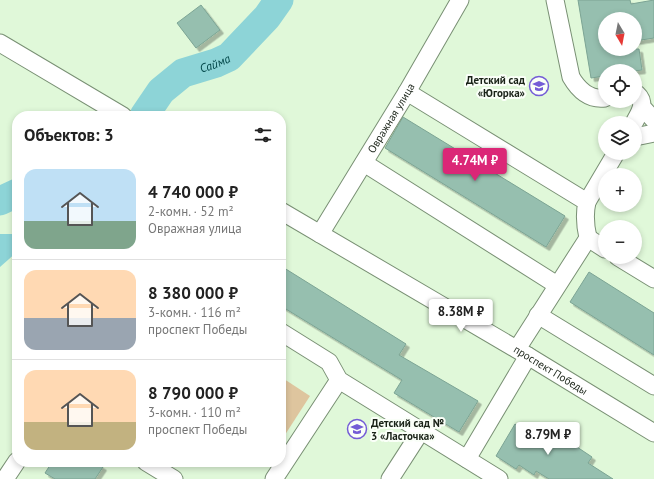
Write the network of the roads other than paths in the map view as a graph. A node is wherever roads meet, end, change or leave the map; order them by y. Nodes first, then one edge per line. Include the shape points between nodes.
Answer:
1 (460, 0) edge
2 (555, 0) edge
3 (0, 43) edge
4 (407, 92) junction
5 (598, 98) edge
6 (642, 104) edge
7 (115, 111) edge
8 (654, 120) edge
9 (654, 133) edge
10 (642, 136) edge
11 (612, 160) edge
12 (364, 163) junction
13 (587, 202) junction
14 (286, 214) edge
15 (320, 234) junction
16 (588, 238) junction
17 (598, 244) edge
18 (629, 264) edge
19 (654, 279) edge
20 (557, 285) junction
21 (538, 315) junction
22 (286, 335) edge
23 (522, 353) junction
24 (339, 380) junction
25 (654, 386) edge
26 (421, 431) junction
27 (654, 433) edge
28 (467, 459) junction
29 (286, 461) edge
30 (13, 467) edge
31 (154, 467) edge
32 (282, 467) edge
33 (7, 478) edge
34 (174, 479) edge
35 (274, 479) edge
36 (390, 479) edge
37 (499, 479) edge

1 - 4 street, Овражная улица
2 - 5 street via 571,77 577,87 588,95
3 - 7 street
4 - 12 street, Овражная улица
4 - 13 street
6 - 8 street
9 - 10 street
11 - 13 street
12 - 15 street, Овражная улица
12 - 20 street
13 - 16 street via 584,225
14 - 15 street, проспект Победы
15 - 23 street, проспект Победы
16 - 17 street
16 - 20 street
18 - 19 street
20 - 21 street
21 - 23 street
21 - 25 street
22 - 24 street via 329,362
23 - 27 street, проспект Победы
23 - 28 street
24 - 26 street
24 - 29 street
26 - 28 street
26 - 36 street
28 - 37 street
30 - 33 street
31 - 34 street
32 - 35 street

